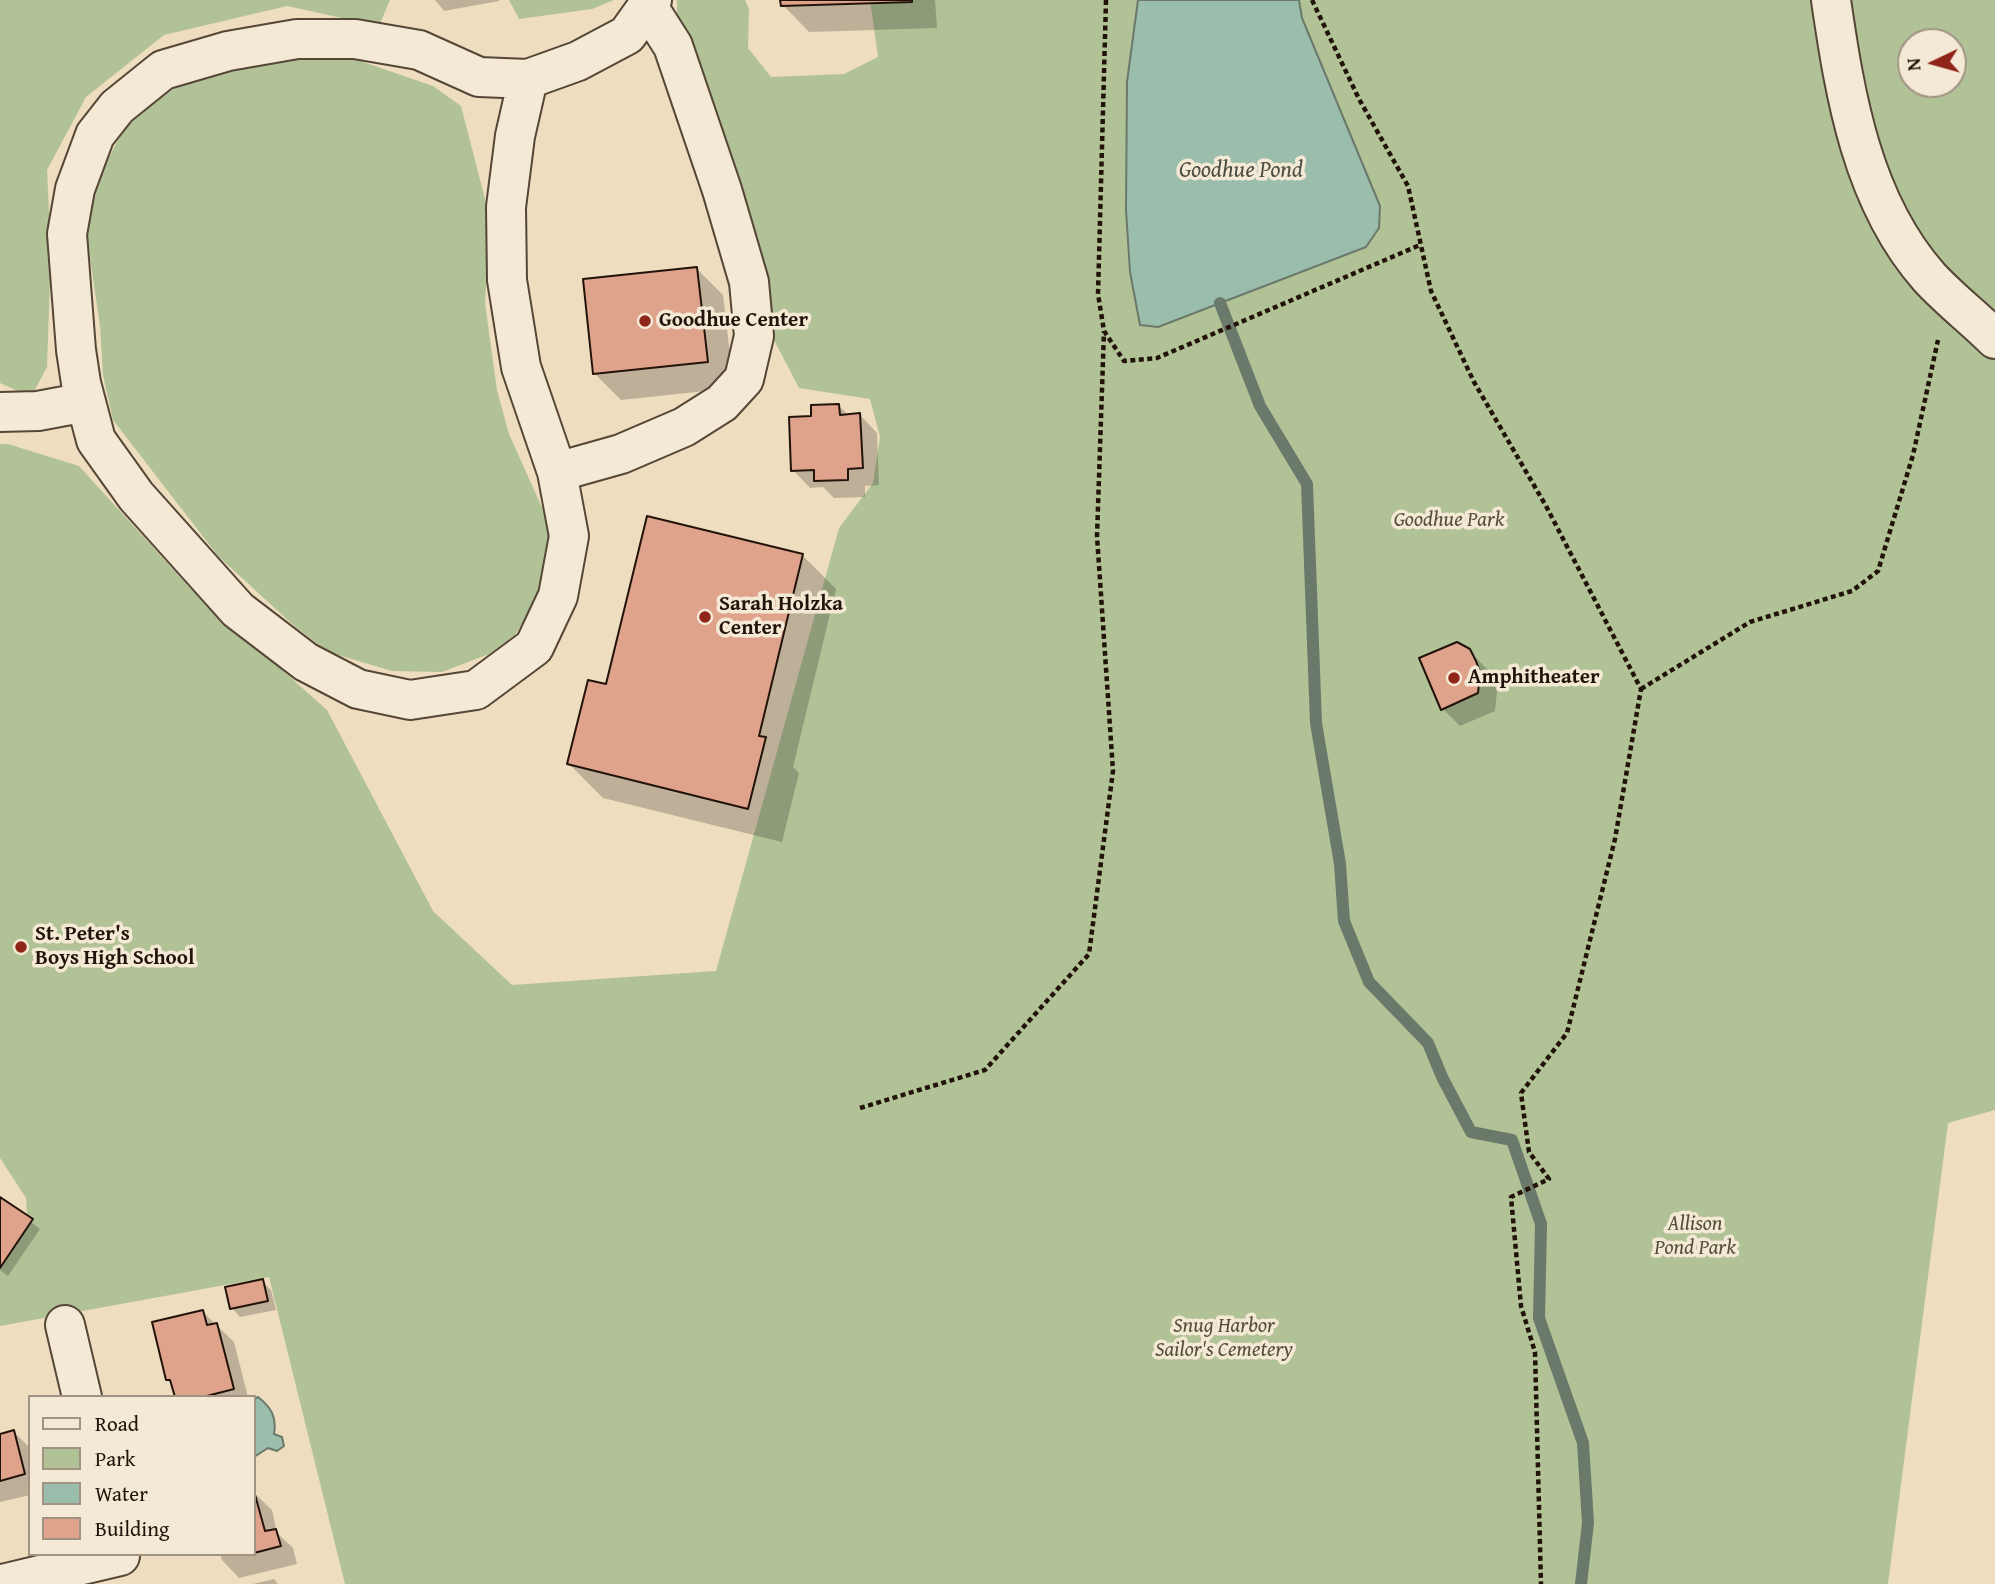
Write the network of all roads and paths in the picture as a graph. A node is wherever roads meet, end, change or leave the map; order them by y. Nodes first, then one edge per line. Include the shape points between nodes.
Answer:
1 (1106, 0) edge
2 (1312, 0) edge
3 (1831, 0) edge
4 (649, 3) edge
5 (528, 79) junction
6 (1420, 245) junction
7 (1945, 293) junction
8 (1104, 331) junction
9 (1995, 339) edge
10 (86, 402) junction
11 (0, 412) edge
12 (557, 472) junction
13 (1641, 689) junction
14 (860, 1108) dead end
15 (65, 1325) dead end
16 (82, 1395) edge
17 (122, 1565) edge
18 (2, 1584) edge
19 (1541, 1584) edge

1 - 8 path via 1098,294
2 - 6 path via 1359,99 1408,186
3 - 7 street via 1848,108 1867,168 1902,239
4 - 5 street via 627,35 578,61
4 - 12 street via 673,46 723,190 749,282 754,336 744,379 722,403 684,427 634,449
5 - 10 street via 479,77 419,50 355,39 297,39 228,51 163,70 117,107 95,135 75,189 67,234 76,350
5 - 12 street via 506,207 507,281 522,367
6 - 8 path via 1157,358 1124,360
6 - 13 path via 1431,291 1474,382 1546,506
7 - 9 street
7 - 13 path via 1913,455 1878,571 1852,591 1750,622
8 - 14 path via 1097,536 1113,771 1089,954 985,1070
10 - 11 street
10 - 12 street via 96,440 136,496 237,610 306,662 358,689 410,700 476,690 534,647 558,596 569,536
13 - 19 path via 1615,839 1567,1033 1521,1093 1529,1152 1549,1179 1511,1197 1521,1306 1535,1352
15 - 16 street
17 - 18 street

